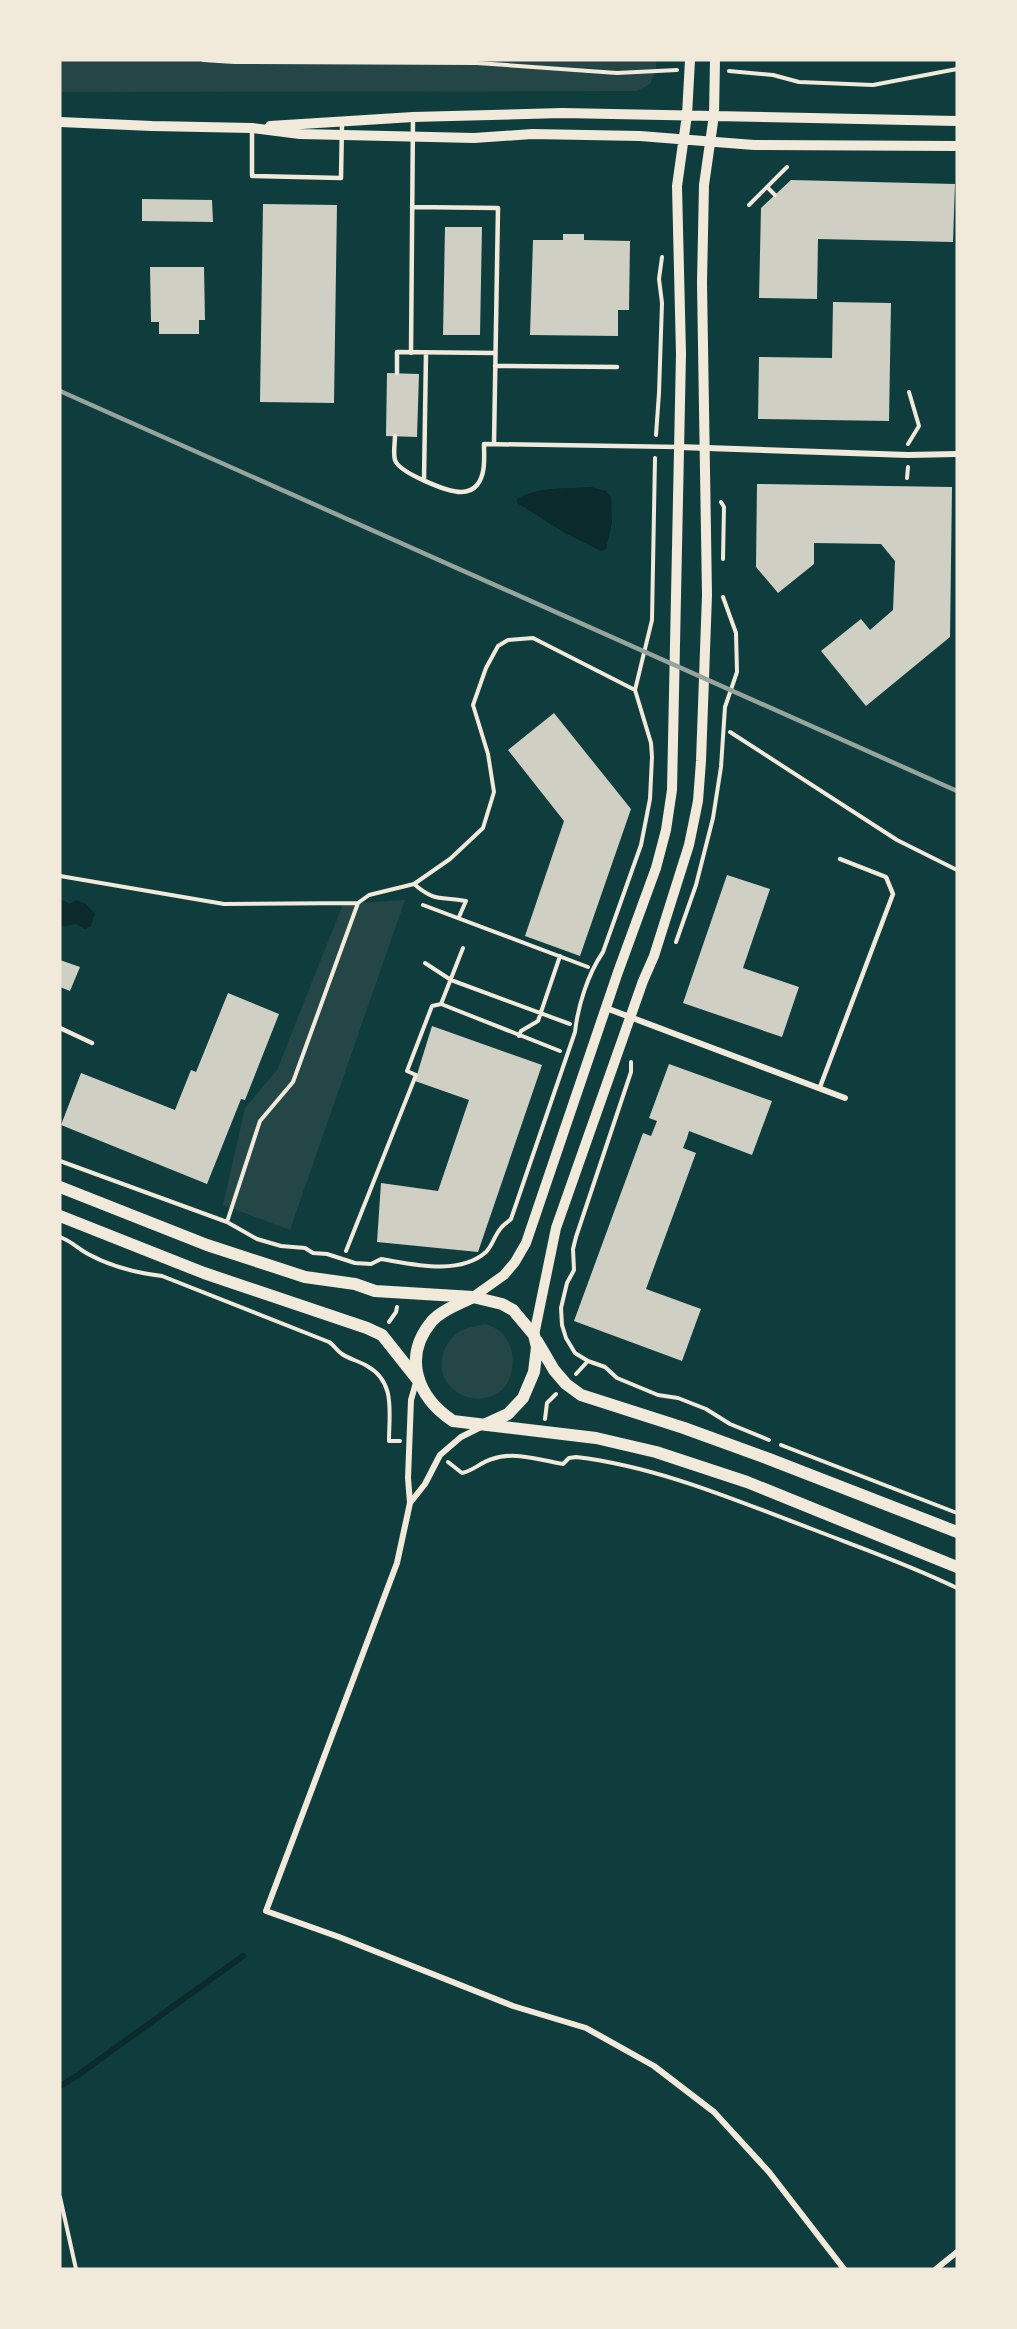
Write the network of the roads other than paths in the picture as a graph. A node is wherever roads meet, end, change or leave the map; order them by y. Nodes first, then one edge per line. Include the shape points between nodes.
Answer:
1 (690, 60) edge
2 (715, 60) edge
3 (687, 115) junction
4 (714, 115) junction
5 (413, 117) junction
6 (957, 120) edge
7 (342, 121) junction
8 (60, 122) edge
9 (252, 128) junction
10 (342, 135) junction
11 (413, 136) junction
12 (684, 140) junction
13 (711, 142) junction
14 (957, 147) edge
15 (412, 207) junction
16 (411, 353) junction
17 (426, 353) junction
18 (495, 353) junction
19 (495, 366) junction
20 (617, 367) dead end
21 (397, 373) dead end
22 (395, 436) dead end
23 (494, 444) junction
24 (679, 447) junction
25 (705, 448) junction
26 (957, 453) edge
27 (424, 480) junction
28 (840, 859) dead end
29 (606, 1008) junction
30 (630, 1017) junction
31 (60, 1028) edge
32 (92, 1043) dead end
33 (820, 1087) junction
34 (845, 1098) dead end
35 (60, 1187) edge
36 (60, 1216) edge
37 (473, 1297) junction
38 (534, 1335) junction
39 (417, 1379) junction
40 (485, 1425) junction
41 (410, 1503) junction
42 (957, 1532) edge
43 (957, 1567) edge
44 (957, 2252) edge
45 (844, 2269) edge
46 (936, 2269) edge

1 - 3 street
2 - 4 street
3 - 4 street
3 - 5 street
3 - 12 street
4 - 6 street
4 - 13 street
5 - 7 street
5 - 11 lane
7 - 9 street
7 - 10 lane
8 - 9 street
9 - 10 street
9 - 10 lane via 252,176 341,178
10 - 11 street
11 - 12 street via 556,135
11 - 15 lane
12 - 13 street
12 - 24 street via 677,186
13 - 14 street
13 - 25 street via 704,185
15 - 16 lane
15 - 18 lane via 498,208
16 - 17 lane
16 - 21 lane via 397,352
17 - 18 lane
17 - 27 lane
18 - 19 lane
19 - 20 lane
19 - 23 lane
22 - 27 lane via 395,460
23 - 24 lane
23 - 27 lane via 484,444 483,473 470,491 450,490
24 - 25 street
24 - 29 street via 672,790 656,868
25 - 26 street
25 - 30 street via 707,595 698,801 677,887
28 - 33 lane via 886,877 893,894
29 - 30 street
29 - 37 street via 526,1243 504,1275
30 - 33 street
30 - 38 street via 556,1228
31 - 32 lane
33 - 34 street
35 - 37 main road via 207,1245 305,1276 375,1291
36 - 39 main road via 204,1273 367,1328 382,1335
37 - 38 main road via 513,1310
37 - 39 main road via 432,1321 419,1348
38 - 40 main road via 536,1362 524,1398 508,1414
38 - 42 main road via 554,1370 581,1395 737,1447
39 - 40 main road via 430,1402 453,1421
39 - 41 street via 411,1400
40 - 41 street via 461,1437 440,1455
40 - 43 main road via 596,1438 666,1455 747,1482
41 - 45 street via 390,1587 266,1911 513,2006 586,2028 654,2066 714,2112 769,2172
44 - 46 street

